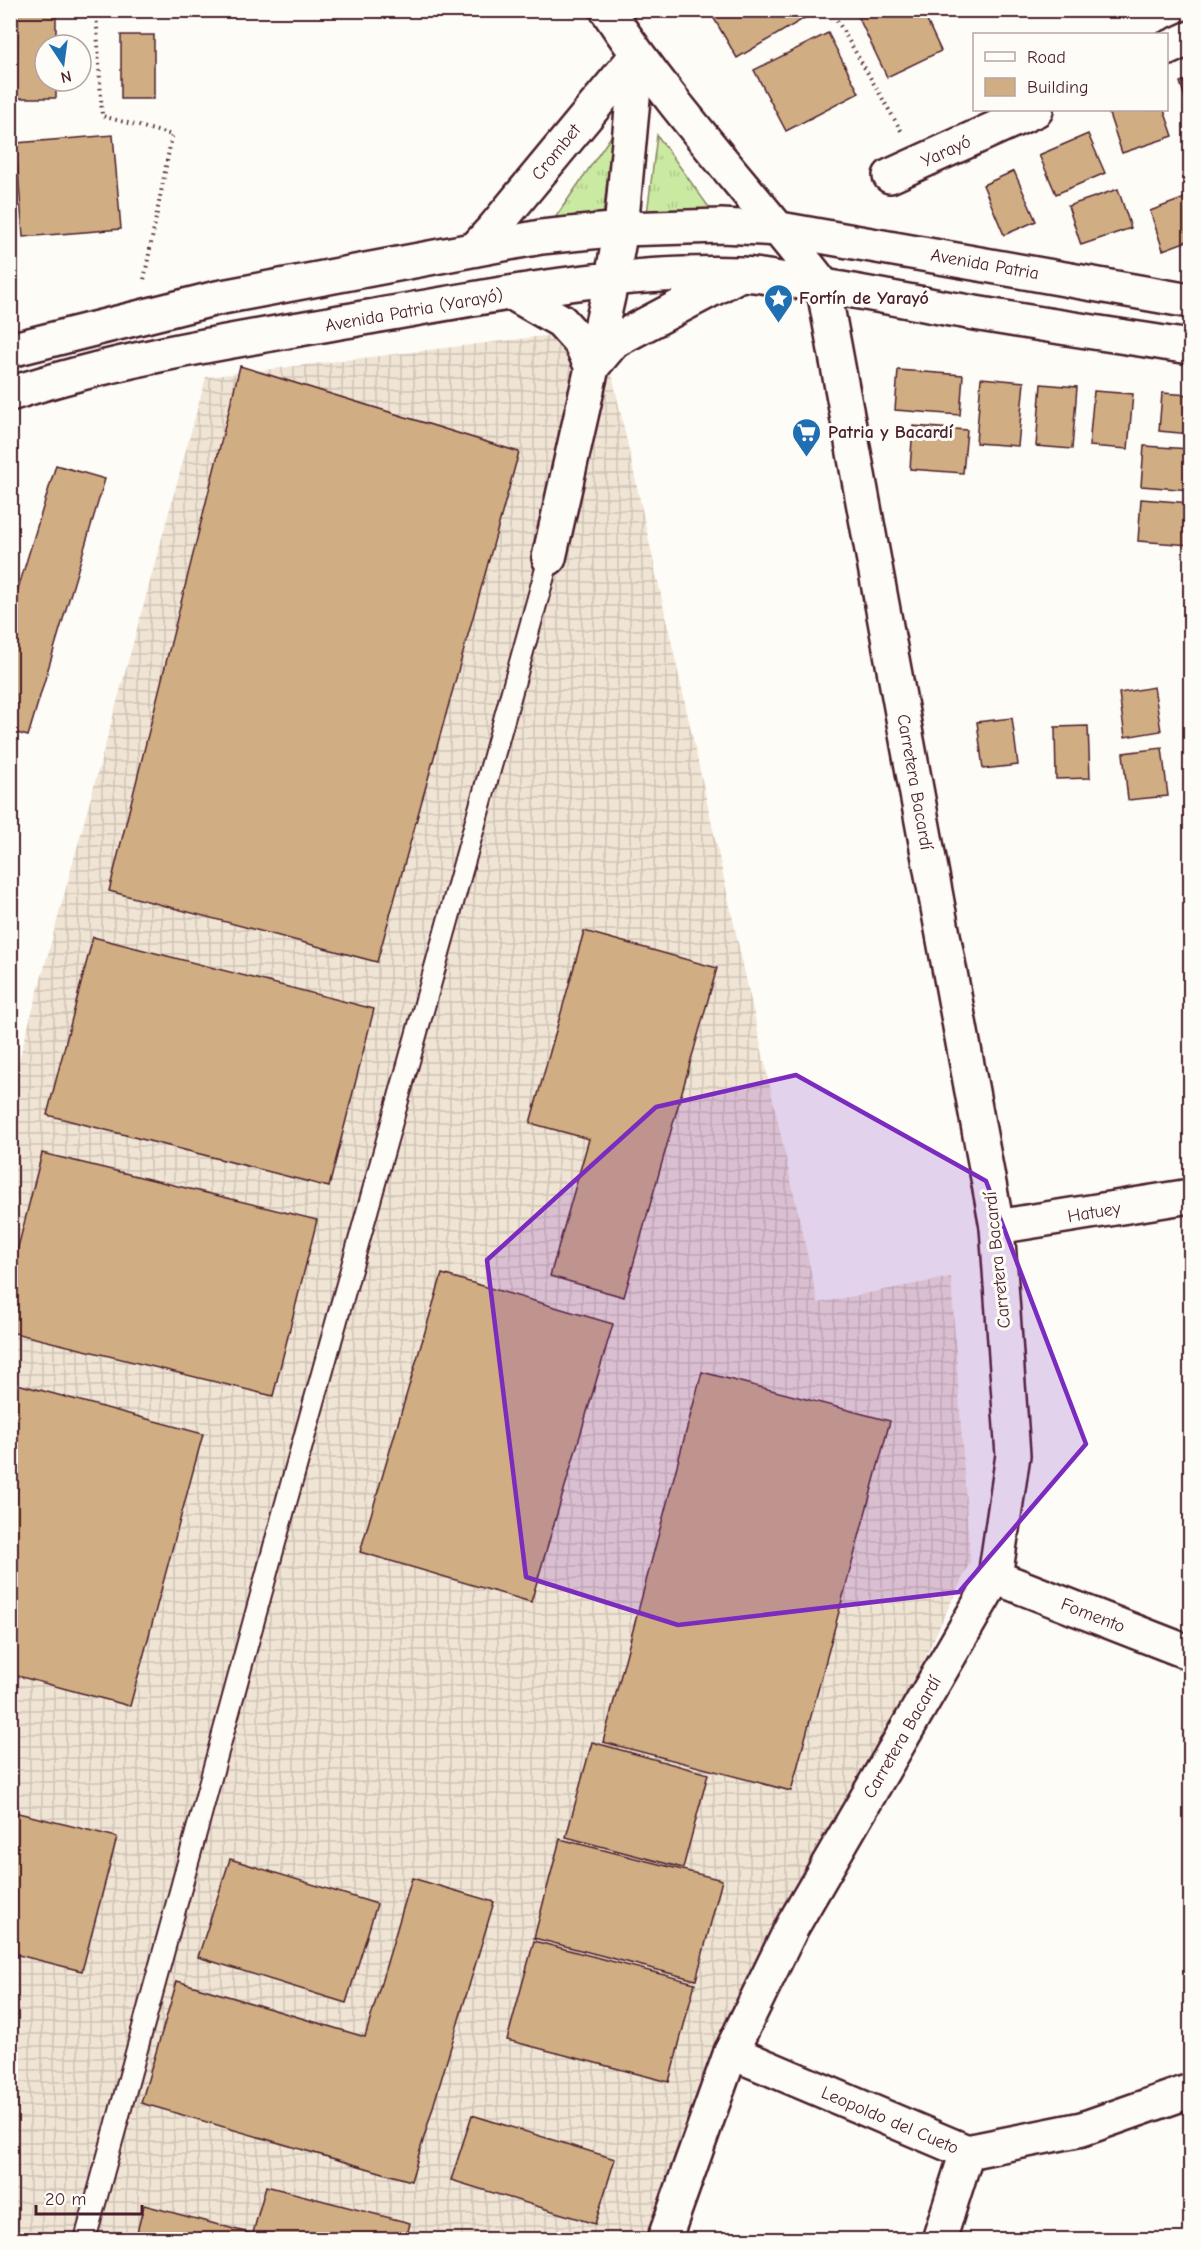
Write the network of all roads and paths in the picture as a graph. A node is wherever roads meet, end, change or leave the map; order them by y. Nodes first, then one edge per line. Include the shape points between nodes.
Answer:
1 (96, 10) edge
2 (607, 10) edge
3 (831, 10) edge
4 (1191, 38) edge
5 (1168, 49) edge
6 (636, 55) junction
7 (1034, 111) edge
8 (920, 163) junction
9 (890, 176) dead end
10 (621, 229) junction
11 (780, 229) junction
12 (475, 249) junction
13 (741, 273) junction
14 (612, 279) junction
15 (823, 285) junction
16 (143, 290) dead end
17 (512, 293) junction
18 (1191, 301) edge
19 (1191, 347) edge
20 (10, 350) edge
21 (592, 367) junction
22 (10, 394) edge
23 (549, 558) joint
24 (1191, 1196) edge
25 (997, 1227) junction
26 (995, 1577) junction
27 (1191, 1653) edge
28 (731, 2052) junction
29 (1191, 2091) edge
30 (966, 2152) junction
31 (85, 2240) edge
32 (664, 2240) edge
33 (939, 2240) edge

1 - 16 path via 102,116 172,135
2 - 6 street
3 - 8 path
4 - 5 street
6 - 10 street
6 - 11 street
6 - 12 street, Crombet
7 - 8 street, Yarayó
8 - 9 street, Yarayó
10 - 11 street
10 - 12 street
10 - 14 street
11 - 15 street, Carretera Bacardí
11 - 18 street, Avenida Patria
12 - 20 street via 217,298
13 - 14 street, Avenida Patria (Yarayó)
13 - 15 street, Avenida Patria (Yarayó)
13 - 21 street via 614,341
14 - 17 street, Avenida Patria (Yarayó)
14 - 21 street
15 - 19 street
15 - 25 street, Carretera Bacardí
17 - 21 street via 561,321 580,342
17 - 22 street, Avenida Patria (Yarayó) via 200,348 56,379
21 - 23 street
23 - 31 lane
24 - 25 street, Hatuey
25 - 26 street, Carretera Bacardí via 1013,1455
26 - 27 street, Fomento
26 - 28 street, Carretera Bacardí via 792,1927
28 - 30 street, Leopoldo del Cueto
28 - 32 street, Carretera Bacardí
29 - 30 street, Leopoldo del Cueto via 1082,2129
30 - 33 street

